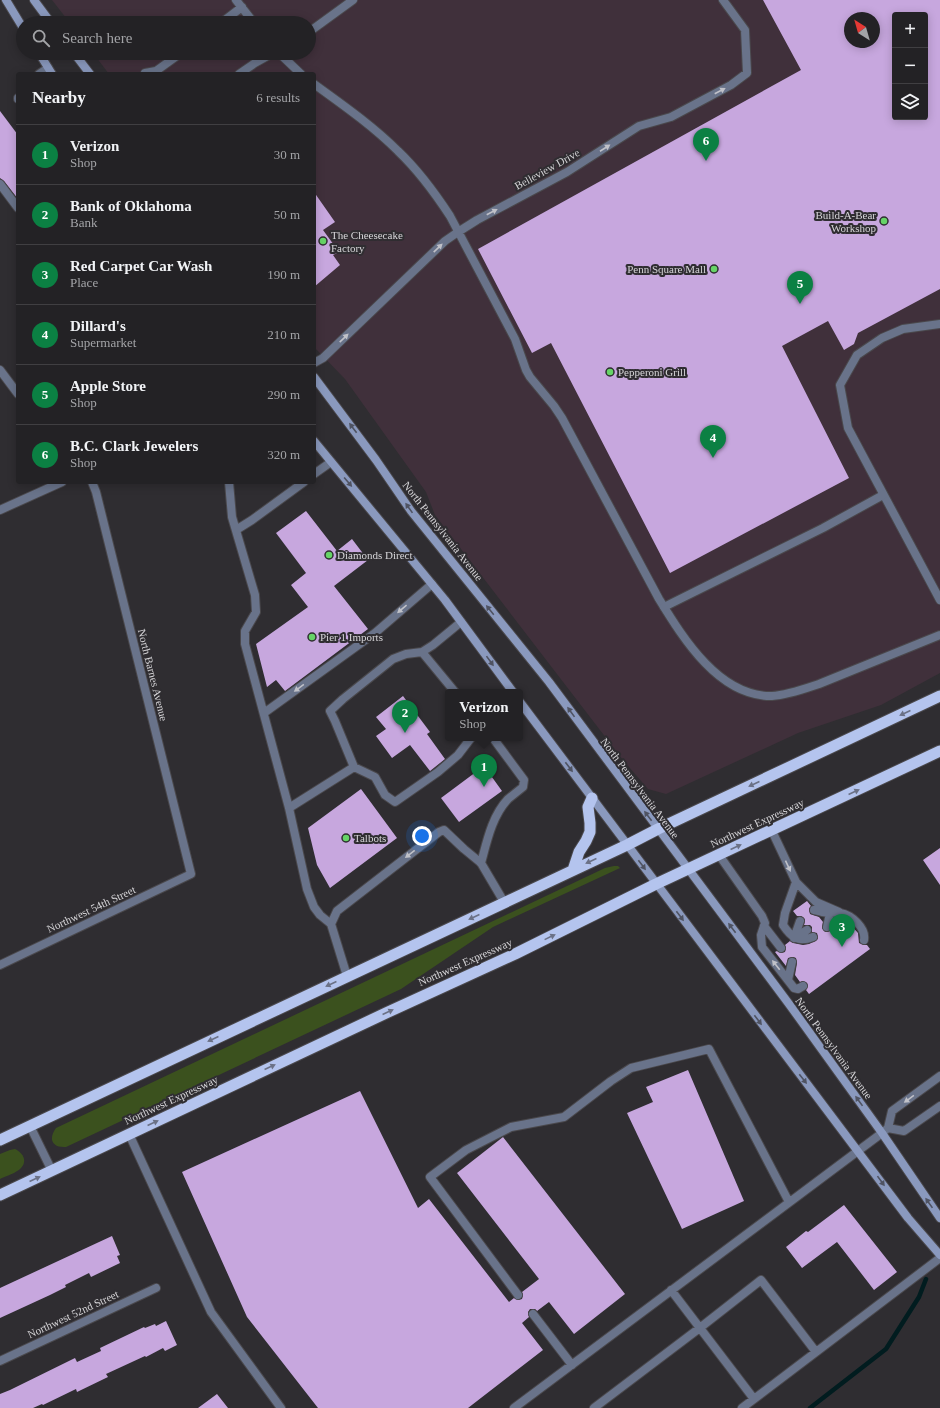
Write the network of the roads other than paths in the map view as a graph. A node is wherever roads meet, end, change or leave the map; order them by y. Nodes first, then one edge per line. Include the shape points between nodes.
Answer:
1 (6, 0) edge
2 (34, 0) edge
3 (236, 0) edge
4 (353, 0) edge
5 (723, 0) edge
6 (242, 7) junction
7 (16, 16) edge
8 (46, 16) edge
9 (230, 16) edge
10 (249, 16) edge
11 (316, 27) edge
12 (43, 60) edge
13 (79, 60) edge
14 (171, 60) edge
15 (260, 60) edge
16 (286, 60) edge
17 (50, 71) edge
18 (88, 72) edge
19 (150, 72) edge
20 (242, 72) edge
21 (299, 72) edge
22 (316, 86) edge
23 (0, 184) edge
24 (16, 205) edge
25 (458, 232) junction
26 (940, 324) edge
27 (316, 362) edge
28 (0, 370) edge
29 (316, 380) edge
30 (16, 391) edge
31 (316, 443) edge
32 (331, 462) junction
33 (316, 473) edge
34 (58, 484) edge
35 (93, 484) edge
36 (229, 484) edge
37 (301, 484) edge
38 (883, 495) junction
39 (0, 510) edge
40 (236, 530) junction
41 (432, 584) junction
42 (940, 600) edge
43 (664, 607) junction
44 (461, 622) junction
45 (940, 635) edge
46 (422, 652) junction
47 (453, 689) edge
48 (511, 689) edge
49 (940, 696) edge
50 (523, 706) edge
51 (264, 713) junction
52 (469, 741) edge
53 (495, 741) edge
54 (940, 751) edge
55 (354, 767) junction
56 (592, 798) junction
57 (289, 808) junction
58 (658, 829) junction
59 (772, 830) junction
60 (627, 845) junction
61 (719, 855) junction
62 (481, 863) junction
63 (572, 870) junction
64 (688, 870) junction
65 (192, 874) joint
66 (796, 882) junction
67 (656, 884) junction
68 (504, 902) junction
69 (814, 910) dead end
70 (830, 913) junction
71 (841, 913) junction
72 (821, 920) dead end
73 (800, 921) dead end
74 (331, 924) junction
75 (764, 926) junction
76 (827, 927) dead end
77 (807, 930) dead end
78 (813, 937) dead end
79 (794, 938) junction
80 (864, 940) dead end
81 (781, 948) dead end
82 (792, 962) dead end
83 (0, 965) edge
84 (347, 976) junction
85 (788, 980) junction
86 (803, 986) dead end
87 (940, 1076) edge
88 (940, 1106) edge
89 (30, 1126) junction
90 (885, 1130) junction
91 (129, 1134) junction
92 (0, 1140) edge
93 (858, 1150) junction
94 (52, 1171) junction
95 (0, 1195) edge
96 (789, 1202) junction
97 (940, 1218) edge
98 (940, 1256) edge
99 (156, 1288) dead end
100 (671, 1290) junction
101 (518, 1295) dead end
102 (533, 1314) dead end
103 (701, 1327) junction
104 (816, 1352) junction
105 (0, 1361) edge
106 (572, 1365) junction
107 (754, 1399) junction
108 (281, 1408) edge
109 (514, 1408) edge
110 (594, 1408) edge
111 (742, 1408) edge

1 - 7 main road
2 - 8 main road
3 - 6 street
4 - 11 street
25 -> 5 street, Belleview Drive via 567,172 639,126 671,117 732,85 747,73 745,30
6 - 9 street
6 - 10 street
12 - 17 main road
13 - 18 main road
14 - 19 street
15 - 20 street
16 - 21 street
22 - 25 street via 399,151 438,197
23 - 24 street
27 -> 25 street, Belleview Drive via 445,241
25 - 43 street via 515,339 526,370 562,418
26 - 38 street via 903,329 882,338 857,355 840,385 848,428
28 - 30 street
58 -> 29 main road, North Pennsylvania Avenue via 549,682 411,512
31 - 32 main road
32 - 33 street
32 -> 41 main road
34 - 39 street
35 - 65 street, North Barnes Avenue
36 - 40 street via 232,517
37 - 40 street
38 - 42 street
38 - 43 street via 823,528
40 - 51 street via 255,595 256,612 245,631 245,644
41 - 44 main road
41 -> 51 street via 375,632
43 - 45 street via 715,673 745,691 770,696 819,684
44 - 46 street
44 -> 48 main road
46 - 47 street
46 - 55 street via 393,659 330,711
49 -> 58 highway
50 -> 56 main road
51 - 57 street
52 - 55 street via 458,755 438,772 395,802 385,795 375,777
53 - 62 street via 524,780 523,787 508,800 497,815 487,838
59 -> 54 highway, Northwest Expressway
55 - 57 street
56 - 60 main road
56 - 63 highway via 588,807 590,832
57 - 74 street via 307,889 314,907
58 - 60 highway
58 - 64 main road, North Pennsylvania Avenue
61 -> 59 highway, Northwest Expressway
59 -> 66 street
60 -> 63 highway
60 -> 67 main road
61 - 64 highway, Northwest Expressway
61 - 75 street via 762,916
62 - 68 street
62 -> 74 street via 444,830 439,832 338,911
63 - 68 highway
64 - 67 highway, Northwest Expressway
90 -> 64 main road, North Pennsylvania Avenue
65 - 83 street, Northwest 54th Street
66 - 71 street via 816,902
66 - 79 street via 783,924
91 -> 67 highway, Northwest Expressway via 515,954
67 -> 93 main road
68 -> 84 highway
69 - 70 street
70 - 71 street
70 - 72 street
70 - 76 street
71 - 80 street via 852,918 863,930
73 - 79 street
74 - 84 street
75 - 81 street
85 -> 75 street via 762,947 761,935
77 - 79 street
78 - 79 street via 805,940
82 - 85 street
84 -> 89 highway
85 - 86 street via 798,990
87 -> 90 street via 892,1111
88 - 90 street via 904,1131
89 - 92 highway
89 - 94 street
90 - 93 street
97 -> 90 main road, North Pennsylvania Avenue
91 - 94 highway, Northwest Expressway
91 - 108 street via 211,1312
93 - 96 street
93 -> 98 main road via 908,1218
95 -> 94 highway, Northwest Expressway
96 - 100 street
96 - 101 street via 709,1049 631,1068 564,1117 511,1127 466,1150 430,1177
98 - 104 street
99 - 105 street, Northwest 52nd Street
100 - 103 street
100 - 106 street
102 - 106 street
103 - 104 street via 761,1280
103 - 107 street
103 - 110 street
104 - 107 street
106 - 109 street
107 - 111 street

